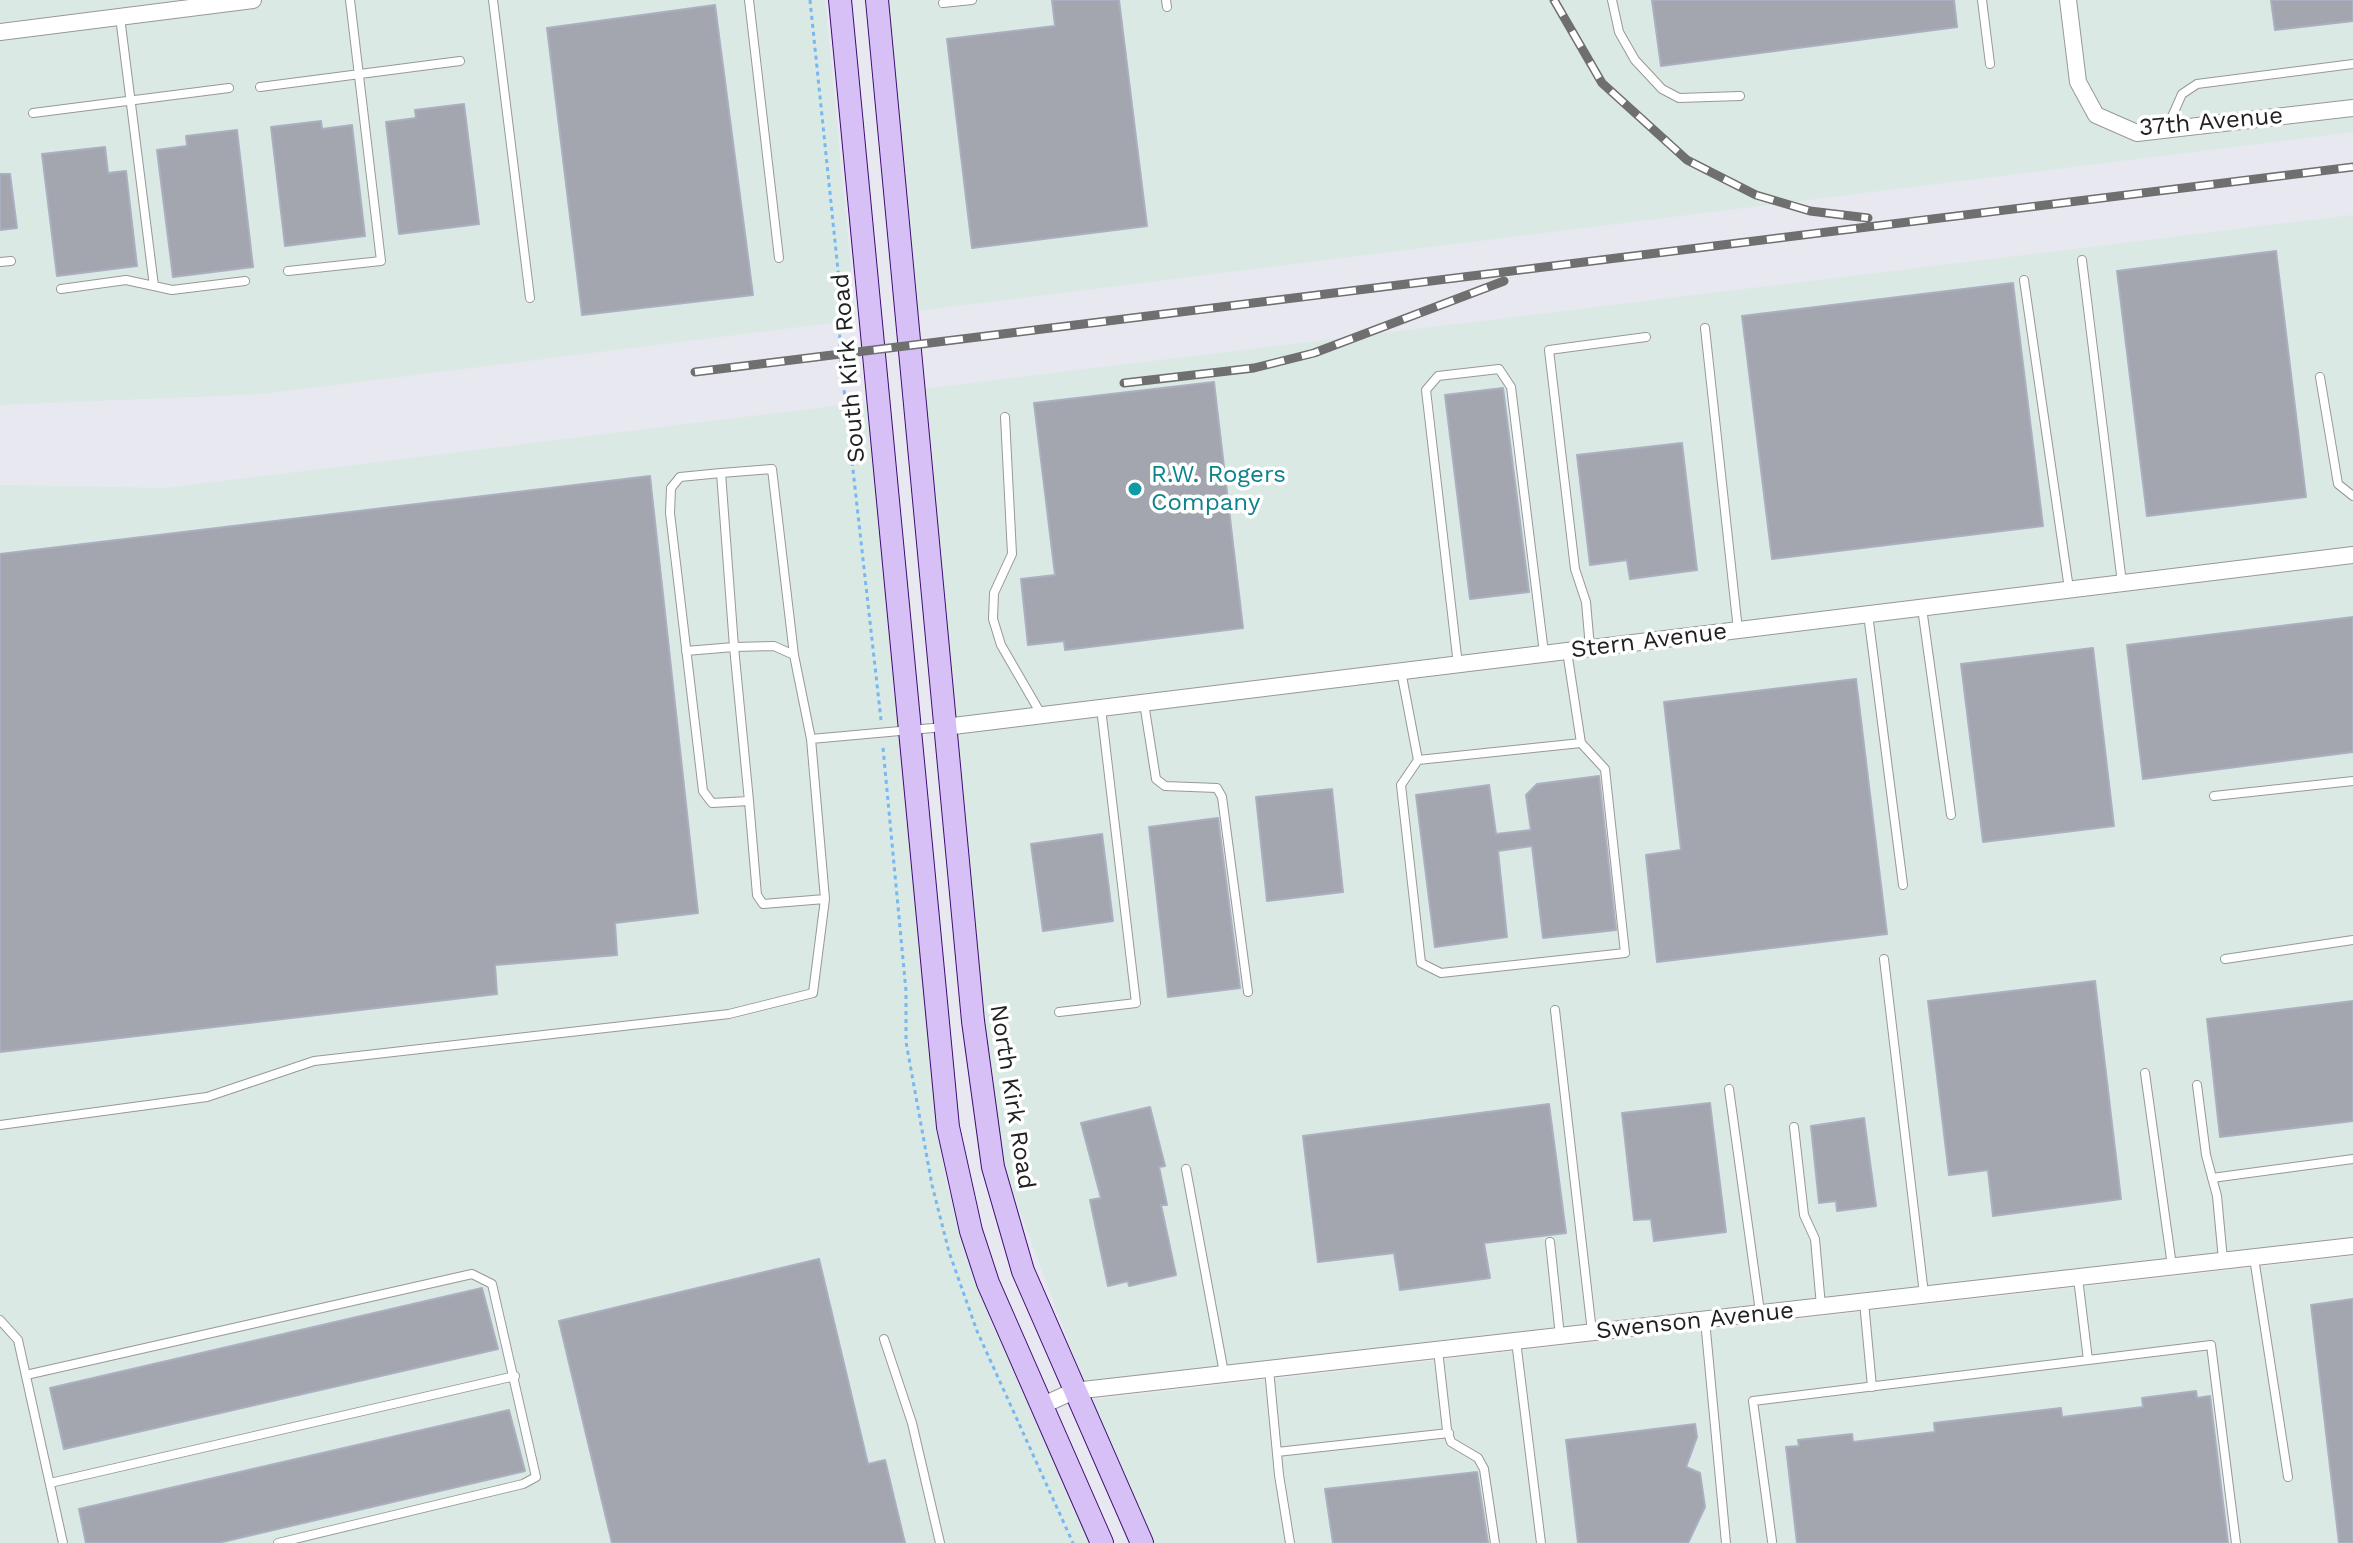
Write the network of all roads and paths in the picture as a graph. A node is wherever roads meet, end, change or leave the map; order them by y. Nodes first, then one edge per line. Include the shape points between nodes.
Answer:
1 (253, 0) edge
2 (350, 0) edge
3 (493, 0) edge
4 (749, 0) edge
5 (840, 0) edge
6 (877, 0) edge
7 (972, 0) edge
8 (1612, 0) edge
9 (1982, 0) edge
10 (2068, 0) edge
11 (943, 3) dead end
12 (120, 17) junction
13 (0, 32) edge
14 (460, 61) dead end
15 (1990, 64) dead end
16 (2353, 64) edge
17 (359, 73) junction
18 (260, 87) dead end
19 (229, 88) dead end
20 (1740, 96) dead end
21 (130, 100) junction
22 (2353, 108) edge
23 (33, 113) dead end
24 (2165, 130) junction
25 (779, 258) dead end
26 (2082, 260) dead end
27 (11, 261) dead end
28 (0, 262) edge
29 (288, 271) dead end
30 (2024, 280) dead end
31 (245, 281) dead end
32 (154, 286) junction
33 (61, 289) dead end
34 (530, 298) dead end
35 (1705, 328) dead end
36 (1646, 337) dead end
37 (2320, 377) dead end
38 (1005, 417) dead end
39 (721, 473) junction
40 (2353, 496) edge
41 (2353, 555) edge
42 (2122, 583) junction
43 (2069, 590) junction
44 (1922, 608) junction
45 (1868, 614) junction
46 (1738, 630) junction
47 (734, 647) junction
48 (1590, 648) junction
49 (686, 651) junction
50 (1567, 651) junction
51 (1544, 654) junction
52 (794, 655) junction
53 (1458, 665) junction
54 (1401, 671) junction
55 (1144, 703) junction
56 (1101, 708) junction
57 (1042, 715) junction
58 (945, 727) junction
59 (909, 730) junction
60 (811, 739) junction
61 (1581, 743) junction
62 (1418, 760) junction
63 (2353, 781) edge
64 (2214, 796) dead end
65 (749, 801) junction
66 (1951, 815) dead end
67 (1903, 885) dead end
68 (825, 899) junction
69 (2353, 940) edge
70 (1884, 959) dead end
71 (2225, 959) dead end
72 (1248, 992) dead end
73 (1555, 1010) dead end
74 (1059, 1012) dead end
75 (2145, 1073) dead end
76 (2197, 1085) dead end
77 (1729, 1089) dead end
78 (0, 1125) edge
79 (1794, 1127) dead end
80 (2353, 1159) edge
81 (1186, 1169) dead end
82 (2212, 1178) junction
83 (1550, 1242) dead end
84 (2353, 1246) edge
85 (2254, 1257) junction
86 (2223, 1260) junction
87 (2172, 1266) junction
88 (2078, 1277) junction
89 (1924, 1295) junction
90 (1864, 1301) junction
91 (1821, 1306) junction
92 (1760, 1313) junction
93 (0, 1320) edge
94 (1705, 1320) junction
95 (1592, 1332) junction
96 (1560, 1336) junction
97 (884, 1339) dead end
98 (1516, 1341) junction
99 (1438, 1350) junction
100 (2088, 1360) junction
101 (1269, 1369) junction
102 (1224, 1374) junction
103 (26, 1375) junction
104 (515, 1376) junction
105 (1872, 1387) junction
106 (1074, 1391) junction
107 (1041, 1406) junction
108 (1449, 1433) junction
109 (1277, 1452) junction
110 (2288, 1477) dead end
111 (50, 1483) junction
112 (1772, 1541) dead end
113 (63, 1543) edge
114 (278, 1543) edge
115 (940, 1543) edge
116 (1102, 1543) edge
117 (1142, 1543) edge
118 (1290, 1543) edge
119 (1495, 1543) edge
120 (1541, 1543) edge
121 (1726, 1543) edge
122 (2236, 1543) edge

1 - 12 street
2 - 17 lane
3 - 34 lane
4 - 25 lane
5 - 59 main road, South Kirk Road
6 - 58 main road
7 - 11 lane
8 - 20 lane via 1619,32 1635,60 1662,89 1679,98
9 - 15 lane
10 - 24 street, 37th Avenue via 2078,82 2096,115 2137,133
12 - 13 street
12 - 21 lane
14 - 17 lane
16 - 24 lane via 2197,84 2182,94
17 - 18 lane
17 - 29 lane via 381,261
19 - 21 lane
21 - 23 lane
21 - 32 lane
22 - 24 street, 37th Avenue
26 - 42 lane
27 - 28 lane
30 - 43 lane
31 - 32 lane via 172,290
32 - 33 lane via 126,280
35 - 46 lane
36 - 48 lane via 1549,350 1575,569 1586,602
37 - 40 lane via 2338,484
38 - 57 lane via 1012,554 994,593 993,619 1001,645
39 - 47 lane
39 - 49 lane via 680,477 671,488
39 - 52 lane via 772,469
41 - 42 street, Stern Avenue
42 - 43 street, Stern Avenue
43 - 44 street, Stern Avenue
44 - 45 street, Stern Avenue
44 - 66 lane
45 - 46 street, Stern Avenue
45 - 67 lane
46 - 48 street, Stern Avenue
47 - 49 lane
47 - 52 lane via 774,646
47 - 65 lane
48 - 50 street, Stern Avenue
49 - 65 lane via 703,791 712,803
50 - 51 street, Stern Avenue
50 - 61 lane
51 - 53 street, Stern Avenue
51 - 53 lane via 1511,387 1499,369 1438,376 1426,390
52 - 60 lane
53 - 54 street, Stern Avenue
54 - 55 street, Stern Avenue
54 - 62 lane
55 - 56 street, Stern Avenue
55 - 72 lane via 1156,779 1165,786 1217,788 1222,797
56 - 57 street, Stern Avenue
56 - 74 lane via 1136,1003
57 - 58 street, Stern Avenue
58 - 59 lane
58 - 106 main road, North Kirk Road via 974,1036 993,1167 1023,1271
59 - 60 lane
59 - 107 main road via 942,1076 957,1175 988,1283
60 - 68 lane
61 - 62 lane
61 - 62 lane via 1605,769 1625,953 1441,973 1421,963 1401,785
63 - 64 lane
65 - 68 lane via 757,895 763,904
68 - 78 lane via 813,993 729,1014 314,1061 207,1097
69 - 71 lane
70 - 89 lane
73 - 95 lane
75 - 87 lane
76 - 82 lane
77 - 92 lane
79 - 91 lane via 1804,1215 1815,1239
80 - 82 lane
81 - 102 lane
82 - 86 lane
83 - 96 lane
84 - 85 street, Swenson Avenue
85 - 86 street, Swenson Avenue
85 - 110 lane
86 - 87 street, Swenson Avenue
87 - 88 street, Swenson Avenue
88 - 89 street, Swenson Avenue
88 - 100 lane
89 - 90 street, Swenson Avenue
90 - 91 street, Swenson Avenue
90 - 105 lane
91 - 92 street, Swenson Avenue
92 - 94 street, Swenson Avenue
93 - 103 lane via 18,1340
94 - 95 street, Swenson Avenue
94 - 121 lane
95 - 96 street, Swenson Avenue
96 - 98 street, Swenson Avenue
97 - 115 lane via 912,1423
98 - 99 street, Swenson Avenue
98 - 120 lane
99 - 101 street, Swenson Avenue
99 - 108 lane
100 - 105 lane
100 - 122 lane via 2211,1345
101 - 102 street, Swenson Avenue
101 - 109 lane
102 - 106 street, Swenson Avenue
103 - 104 lane via 472,1274 492,1284
103 - 111 lane
104 - 111 lane
104 - 114 lane via 536,1477
105 - 112 lane via 1753,1401
106 - 107 street, Swenson Avenue
106 - 117 main road, North Kirk Road
107 - 116 main road
108 - 109 lane
108 - 119 lane via 1451,1442 1478,1458 1484,1469
109 - 118 lane
111 - 113 lane

